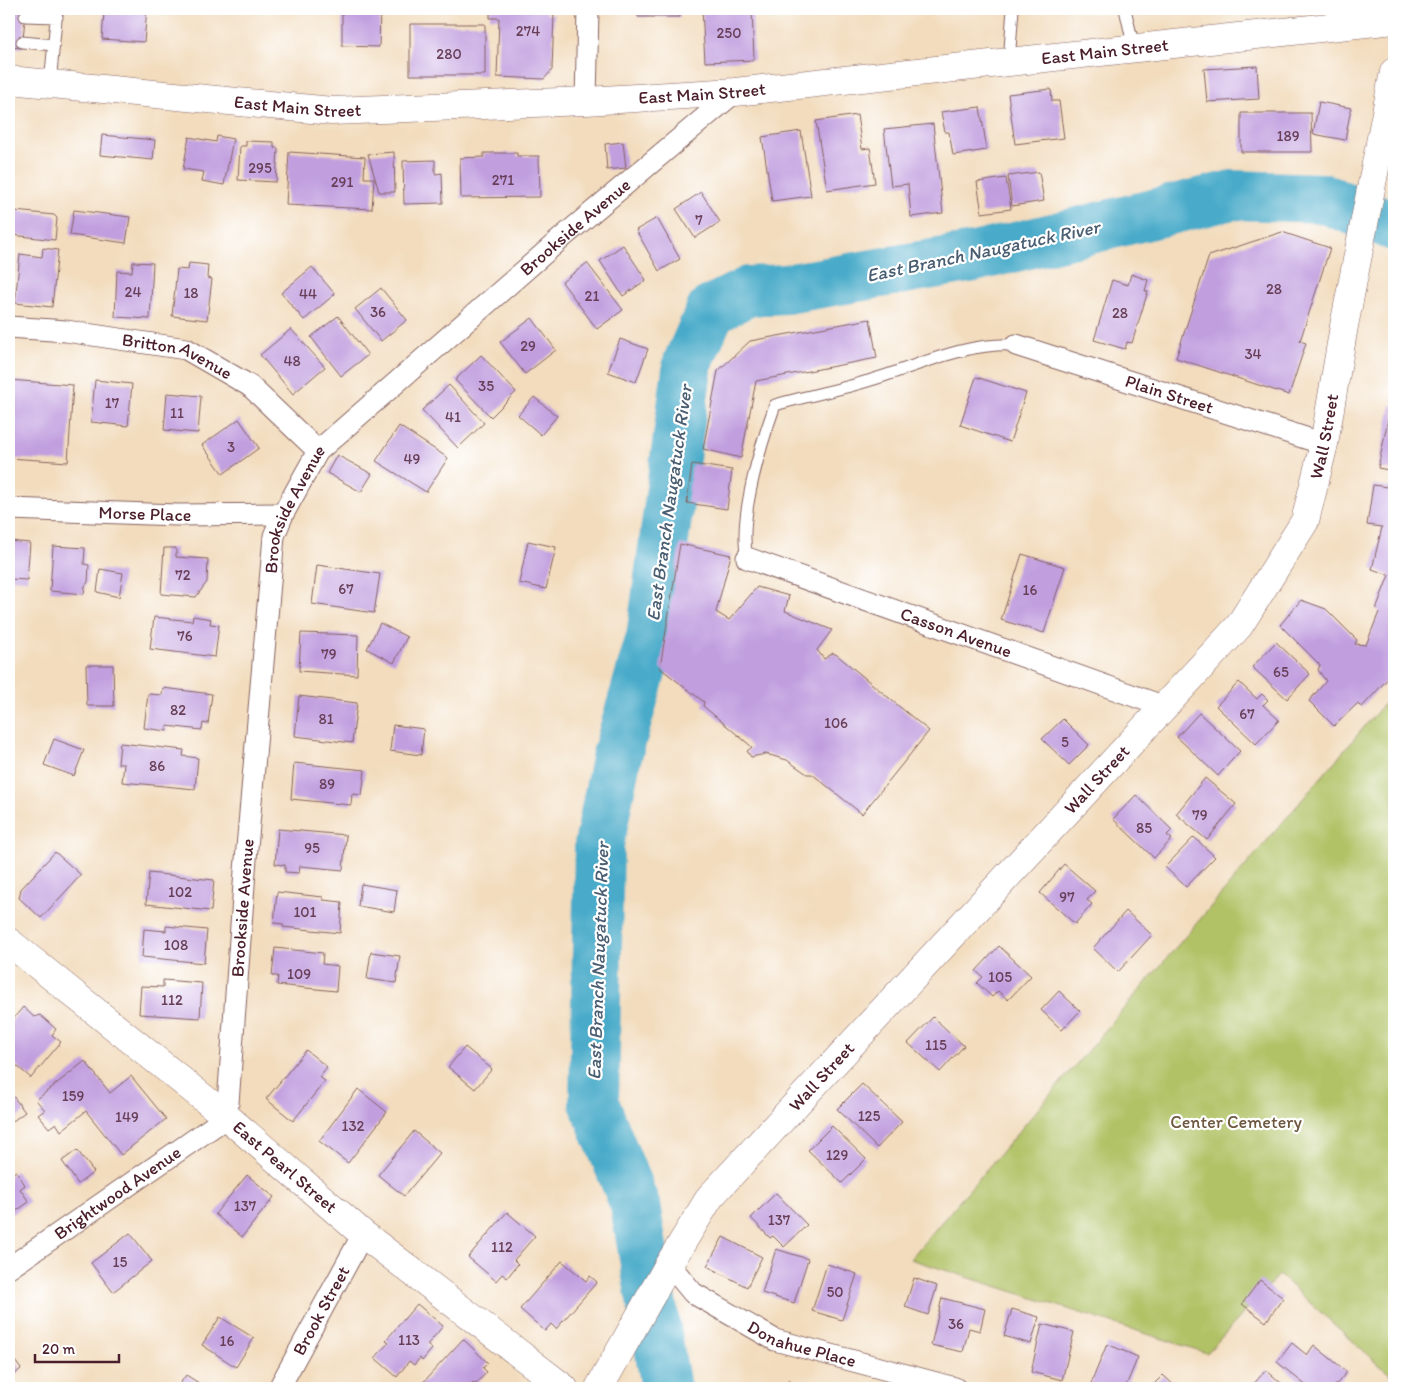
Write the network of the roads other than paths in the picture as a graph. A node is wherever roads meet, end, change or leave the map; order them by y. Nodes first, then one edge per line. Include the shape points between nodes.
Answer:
1 (588, 9) edge
2 (1013, 9) edge
3 (1125, 9) edge
4 (57, 13) edge
5 (25, 16) dead end
6 (1394, 20) edge
7 (22, 42) dead end
8 (54, 46) junction
9 (1134, 49) junction
10 (1009, 63) junction
11 (9, 80) edge
12 (50, 84) junction
13 (1393, 85) edge
14 (735, 92) junction
15 (586, 101) junction
16 (9, 327) edge
17 (1016, 345) joint
18 (1324, 444) junction
19 (318, 451) junction
20 (9, 509) edge
21 (283, 514) junction
22 (747, 558) joint
23 (1165, 707) junction
24 (9, 942) edge
25 (227, 1117) junction
26 (364, 1234) junction
27 (667, 1266) junction
28 (9, 1268) edge
29 (278, 1388) edge
30 (564, 1388) edge
31 (599, 1388) edge
32 (955, 1388) edge

1 - 15 street
2 - 10 lane
3 - 9 lane
4 - 5 lane
4 - 8 lane
6 - 9 main road, East Main Street
7 - 8 lane
8 - 12 lane
9 - 10 main road, East Main Street
10 - 14 main road, East Main Street
11 - 12 main road, East Main Street
12 - 15 main road, East Main Street via 332,111
13 - 18 main road, Wall Street
14 - 15 main road, East Main Street
14 - 19 street, Brookside Avenue
16 - 19 street, Britton Avenue via 186,349 250,386
17 - 18 street, Plain Street
17 - 22 lane via 991,344 933,358 861,383 775,405 745,515 743,542
18 - 23 main road, Wall Street via 1305,521 1239,626
19 - 21 street, Brookside Avenue
20 - 21 street, Morse Place via 177,515
21 - 25 street, Brookside Avenue via 274,536
22 - 23 street, Casson Avenue
23 - 27 main road, Wall Street via 710,1197
24 - 25 main road, East Pearl Street
25 - 26 main road, East Pearl Street
25 - 28 street, Brightwood Avenue
26 - 29 street, Brook Street
26 - 30 main road, East Pearl Street
27 - 31 main road, Wall Street
27 - 32 street, Donahue Place via 693,1293 775,1340

